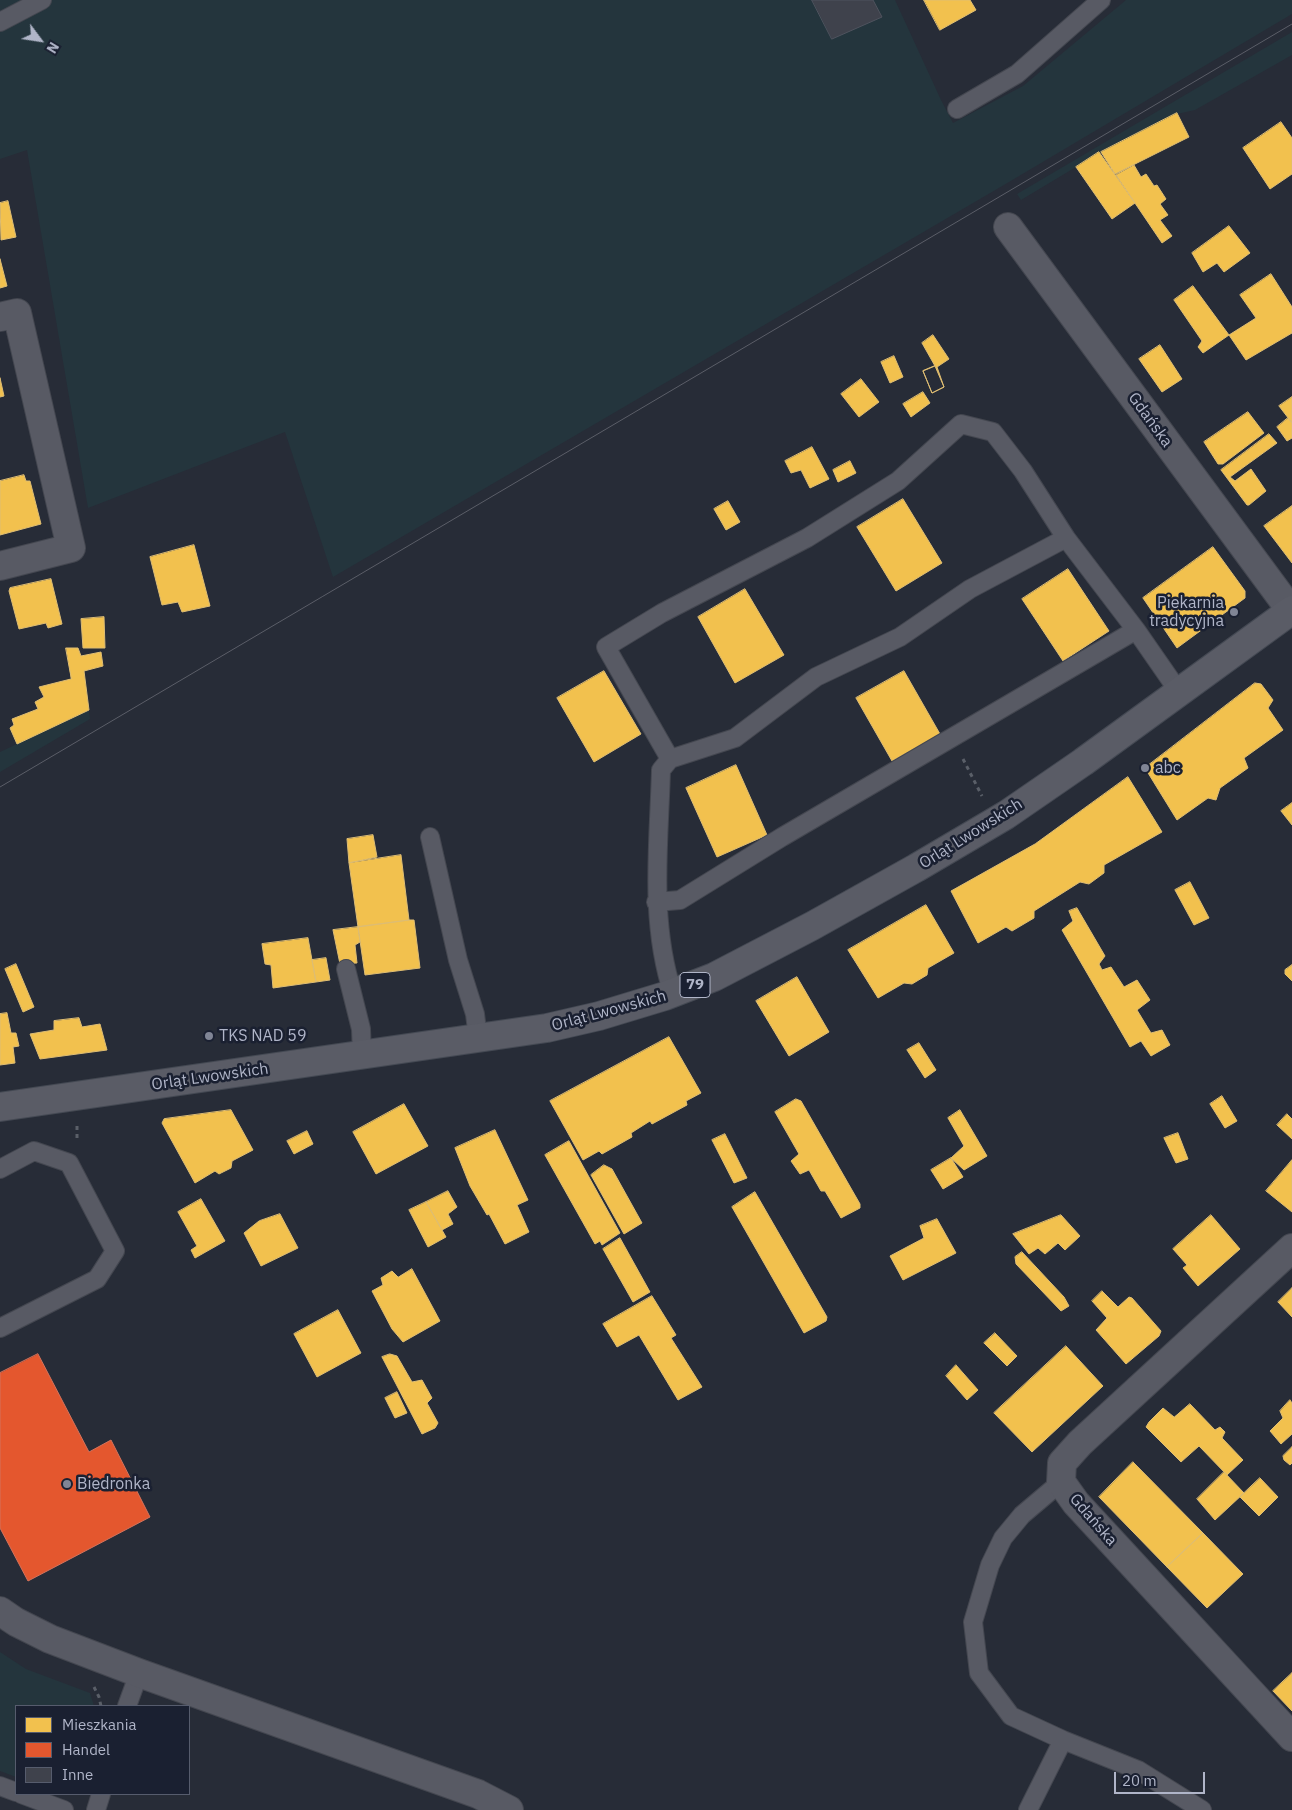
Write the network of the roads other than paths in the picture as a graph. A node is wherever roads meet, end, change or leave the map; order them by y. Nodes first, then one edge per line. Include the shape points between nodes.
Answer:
1 (42, 0) edge
2 (1101, 0) edge
3 (0, 22) edge
4 (957, 109) dead end
5 (1008, 227) dead end
6 (9, 315) edge
7 (1066, 538) junction
8 (0, 566) edge
9 (1292, 611) edge
10 (1136, 630) junction
11 (1179, 692) junction
12 (670, 759) junction
13 (430, 837) dead end
14 (656, 902) junction
15 (346, 968) dead end
16 (672, 994) junction
17 (478, 1038) junction
18 (362, 1054) junction
19 (0, 1107) edge
20 (0, 1169) edge
21 (1292, 1248) edge
22 (0, 1328) edge
23 (1061, 1482) junction
24 (0, 1611) edge
25 (139, 1673) junction
26 (127, 1705) edge
27 (1292, 1737) edge
28 (1063, 1740) junction
29 (0, 1786) edge
30 (15, 1792) edge
31 (24, 1795) edge
32 (101, 1795) edge
33 (64, 1810) edge
34 (96, 1810) edge
35 (509, 1810) edge
36 (1028, 1810) edge
37 (1202, 1810) edge

1 - 3 lane
2 - 4 lane via 1017,74
5 - 9 street, Gdańska
6 - 8 street via 71,548
7 - 10 lane
7 - 12 lane via 970,588 900,637 816,677 735,738
7 - 12 lane via 1023,470 992,432 961,424 898,481 807,538 662,613 606,647
9 - 11 main road, Orląt Lwowskich / 79
10 - 11 lane
10 - 14 lane via 680,900
11 - 16 main road, Orląt Lwowskich / 79 via 1006,815 812,926 722,973
12 - 14 lane via 661,770
13 - 17 lane via 458,960 475,1014
14 - 16 lane via 665,972
15 - 18 lane via 361,1030
16 - 17 main road, Orląt Lwowskich / 79 via 547,1028
17 - 18 main road, Orląt Lwowskich / 79
18 - 19 main road, Orląt Lwowskich / 79
20 - 22 lane via 34,1151 69,1163 115,1252 97,1279
21 - 23 street, Gdańska via 1080,1443 1062,1464
23 - 27 street, Gdańska via 1076,1503
23 - 28 lane via 1022,1515 1003,1538 990,1565 974,1622 979,1672 1011,1716
24 - 25 street via 50,1639
25 - 26 lane
25 - 35 street via 478,1794
28 - 36 lane
28 - 37 lane via 1138,1770
29 - 30 lane
31 - 33 lane
32 - 34 lane

